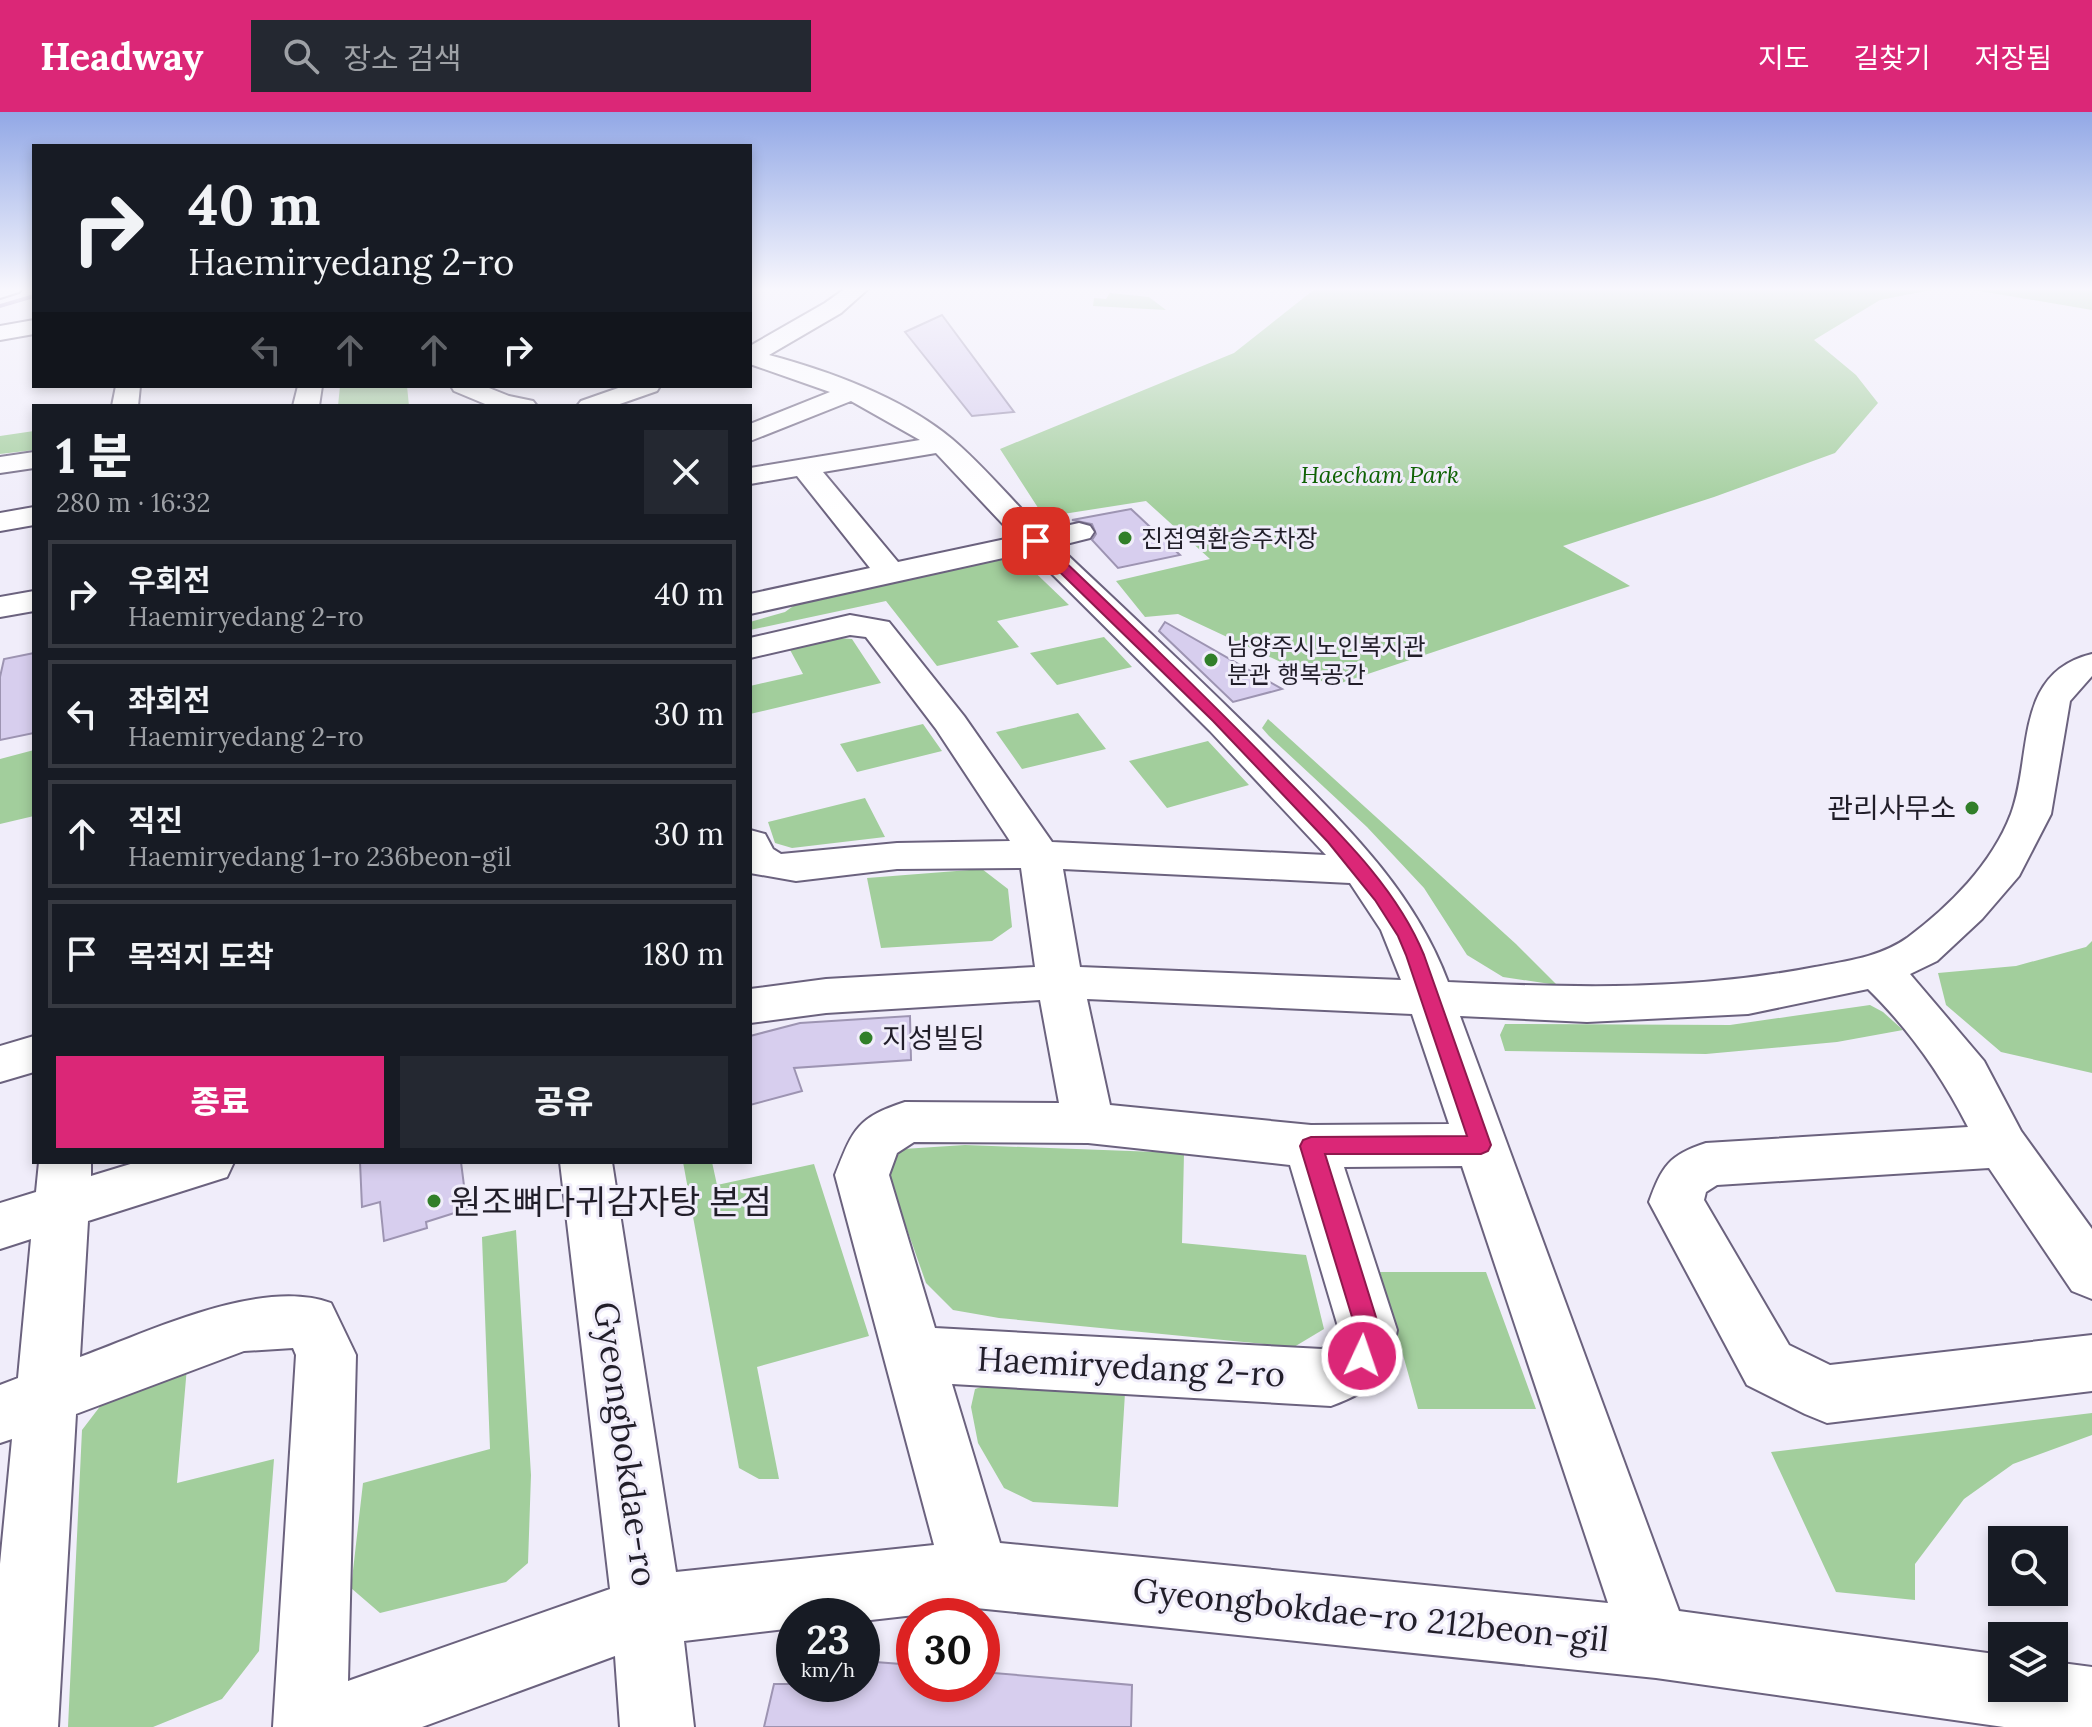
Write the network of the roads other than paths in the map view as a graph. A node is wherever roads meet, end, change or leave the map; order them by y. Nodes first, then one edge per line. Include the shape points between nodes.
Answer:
1 (770, 363) edge
2 (468, 388) edge
3 (643, 388) edge
4 (669, 388) edge
5 (849, 393) junction
6 (511, 404) edge
7 (607, 404) edge
8 (609, 404) edge
9 (752, 432) edge
10 (941, 444) junction
11 (32, 460) edge
12 (0, 465) edge
13 (805, 468) junction
14 (752, 476) edge
15 (32, 516) edge
16 (0, 522) edge
17 (32, 532) edge
18 (1079, 532) dead end
19 (0, 538) edge
20 (1036, 541) junction
21 (889, 572) junction
22 (32, 601) edge
23 (752, 602) edge
24 (0, 607) edge
25 (752, 648) edge
26 (2092, 664) edge
27 (752, 848) edge
28 (1040, 855) junction
29 (1361, 870) junction
30 (1878, 971) junction
31 (1060, 982) junction
32 (1431, 999) junction
33 (752, 1006) edge
34 (32, 1055) edge
35 (0, 1064) edge
36 (1088, 1123) junction
37 (1481, 1145) junction
38 (1311, 1146) junction
39 (2003, 1146) junction
40 (195, 1164) edge
41 (586, 1164) edge
42 (63, 1184) edge
43 (0, 1226) edge
44 (2092, 1274) edge
45 (913, 1354) junction
46 (2092, 1363) edge
47 (23, 1406) edge
48 (976, 1574) junction
49 (648, 1610) junction
50 (1656, 1643) junction
51 (2092, 1703) edge
52 (21, 1727) edge
53 (310, 1727) edge
54 (321, 1727) edge
55 (657, 1727) edge

1 - 5 street
2 - 6 street
3 - 7 street
4 - 8 street
5 - 9 street
5 - 10 street via 898,415
10 - 13 street
10 - 20 street
11 - 12 street
13 - 14 street
13 - 21 street
15 - 16 street
17 - 19 street
18 - 20 street
20 - 21 street
20 - 29 street via 1218,717
21 - 23 street
22 - 24 street
25 - 28 street via 850,625 877,629 951,724
26 - 30 street via 2079,669 2052,699 2031,814 1998,876 1921,950
27 - 28 street via 768,865 788,867 887,857
28 - 29 street
28 - 31 street
29 - 32 street via 1407,935
30 - 32 street via 1748,997 1587,1005
30 - 39 street via 1966,1074
31 - 32 street
31 - 33 street via 826,996
31 - 36 street
32 - 37 street
34 - 35 street
36 - 38 street
36 - 45 street via 905,1122 875,1140 862,1175
37 - 38 street
37 - 50 street
38 - 45 street, Haemiryedang 2-ro via 1368,1330 1362,1356 1331,1378
39 - 44 street
39 - 46 street via 1706,1164 1684,1179 1676,1202 1768,1365 1827,1394
40 - 42 street
41 - 49 street, Gyeongbokdae-ro
42 - 43 street
42 - 47 street
45 - 48 street
47 - 52 street
47 - 53 street via 244,1325 310,1321 326,1355
48 - 49 street, Gyeongbokdae-ro 212beon-gil
48 - 50 street, Gyeongbokdae-ro 212beon-gil
49 - 54 street, Gyeongbokdae-ro 212beon-gil
49 - 55 street, Gyeongbokdae-ro
50 - 51 street, Gyeongbokdae-ro 212beon-gil

